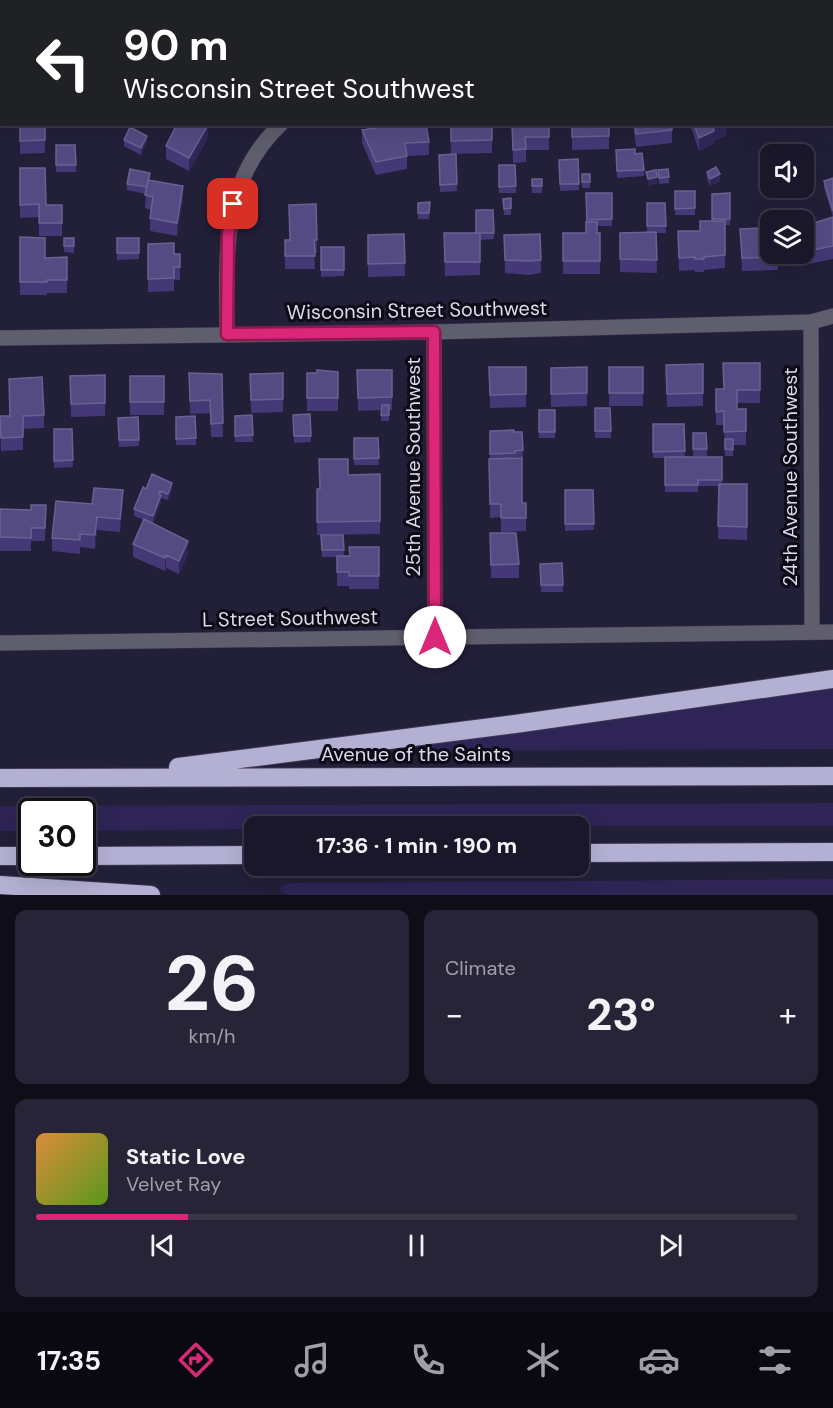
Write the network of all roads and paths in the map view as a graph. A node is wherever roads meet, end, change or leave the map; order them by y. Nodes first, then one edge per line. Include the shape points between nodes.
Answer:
1 (279, 126) edge
2 (833, 316) edge
3 (811, 322) junction
4 (434, 332) junction
5 (227, 334) junction
6 (0, 338) edge
7 (812, 632) junction
8 (833, 632) edge
9 (435, 637) junction
10 (0, 643) edge
11 (833, 679) edge
12 (103, 777) junction
13 (833, 777) edge
14 (0, 778) edge
15 (833, 852) edge
16 (589, 853) edge
17 (244, 855) edge
18 (0, 856) edge
19 (18, 856) edge
20 (96, 856) edge
21 (0, 885) edge
22 (151, 895) edge

1 - 5 street via 254,156 233,204 228,236
2 - 3 street, Wisconsin Street Southwest
3 - 4 street, Wisconsin Street Southwest
3 - 7 street, 24th Avenue Southwest
4 - 5 street, Wisconsin Street Southwest
4 - 9 street, 25th Avenue Southwest
5 - 6 street, Wisconsin Street Southwest
7 - 8 street, L Street Southwest
7 - 9 street, L Street Southwest
9 - 10 street, L Street Southwest
11 - 12 highway
12 - 13 highway, Avenue of the Saints
12 - 14 highway, Avenue of the Saints
15 - 16 highway
17 - 20 highway
18 - 19 highway
21 - 22 highway

